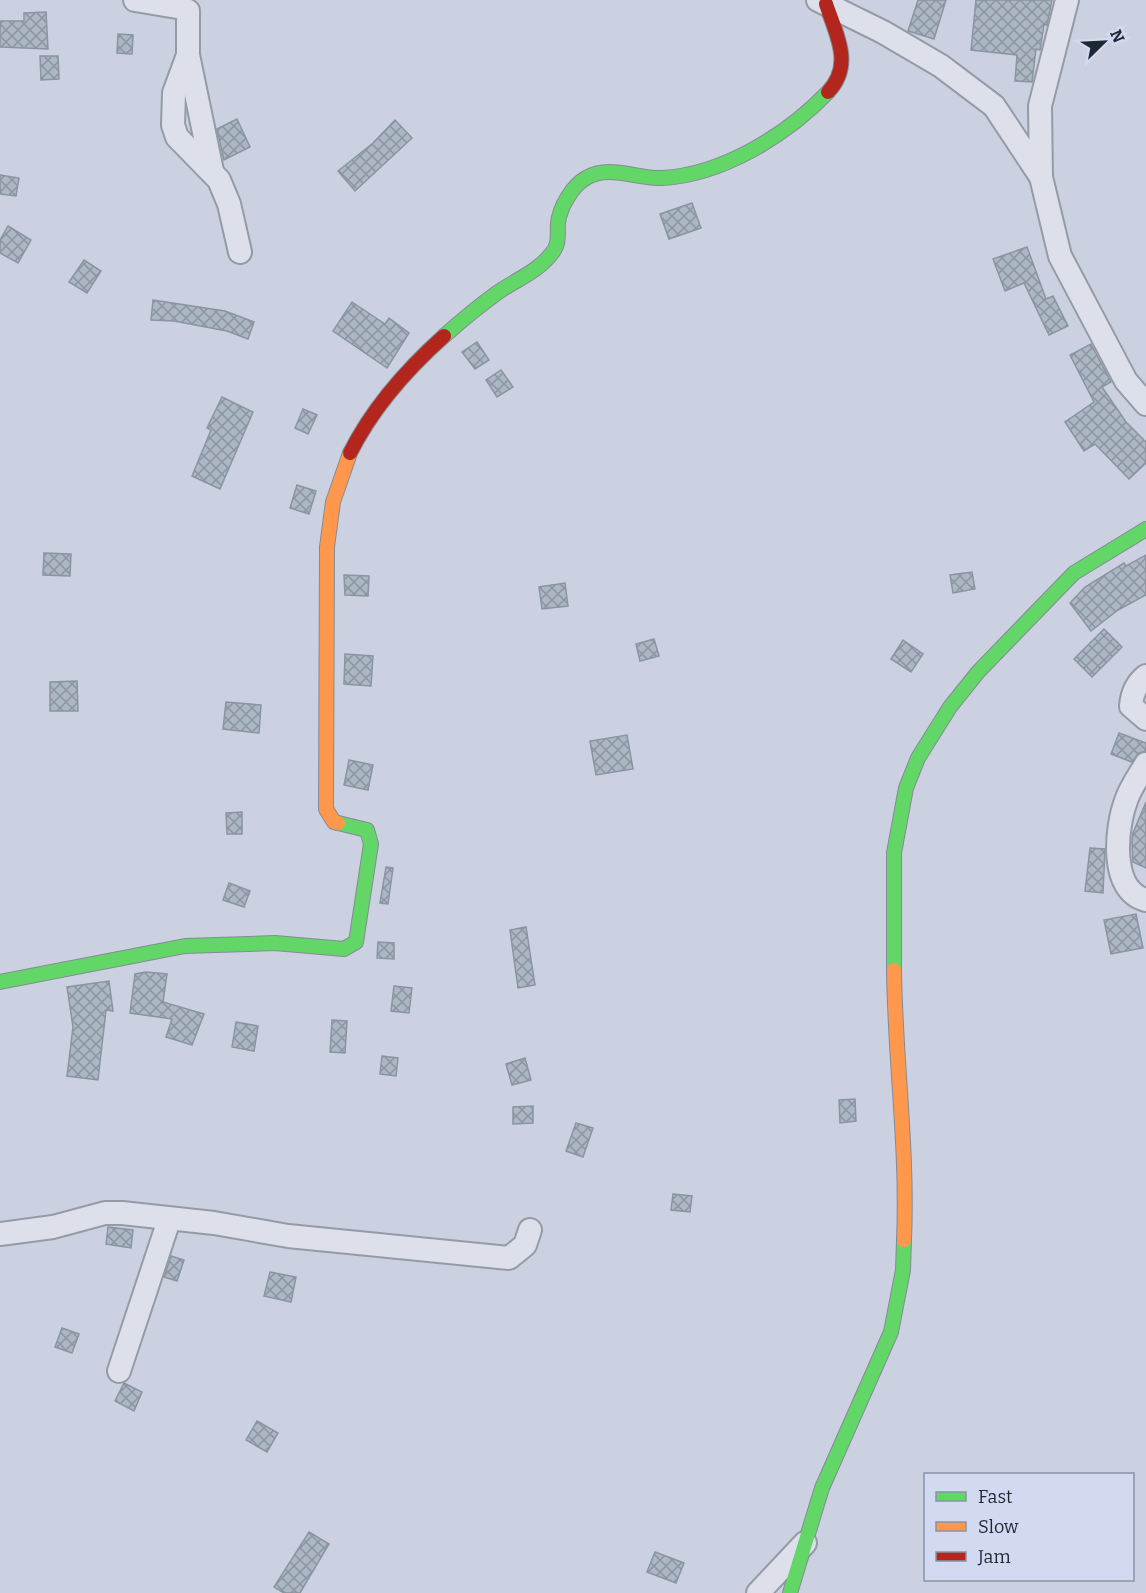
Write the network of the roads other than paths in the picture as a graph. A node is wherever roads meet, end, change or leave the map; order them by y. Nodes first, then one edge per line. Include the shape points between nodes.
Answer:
1 (135, 0) edge
2 (1067, 0) edge
3 (822, 2) edge
4 (1041, 177) junction
5 (240, 252) dead end
6 (1146, 404) edge
7 (1146, 529) edge
8 (1146, 676) edge
9 (1146, 719) edge
10 (1146, 764) edge
11 (1146, 900) edge
12 (0, 982) edge
13 (169, 1220) junction
14 (530, 1230) dead end
15 (0, 1234) edge
16 (119, 1371) dead end
17 (806, 1542) junction
18 (758, 1593) edge
19 (790, 1593) edge

1 - 5 street via 188,11 188,56 212,171 225,193
2 - 4 street via 1040,106
3 - 4 street via 941,66 994,106
3 - 12 street via 842,66 826,96 739,155 699,173 656,179 610,171 583,179 560,215 560,238 550,257 431,348 380,406 347,458 328,523 326,809 334,822 367,830 371,844 356,942 344,949 275,943 185,946
4 - 6 street via 1060,256 1126,381
7 - 17 street via 1074,573 978,672 918,758 906,788 894,853 893,893 895,1036 906,1192 903,1270 891,1332 839,1444
8 - 9 street via 1133,692 1131,706
10 - 11 street via 1126,799 1117,847 1127,884
13 - 14 street via 500,1258 518,1254
13 - 15 street via 105,1213 53,1227
13 - 16 street
17 - 18 street
17 - 19 street

